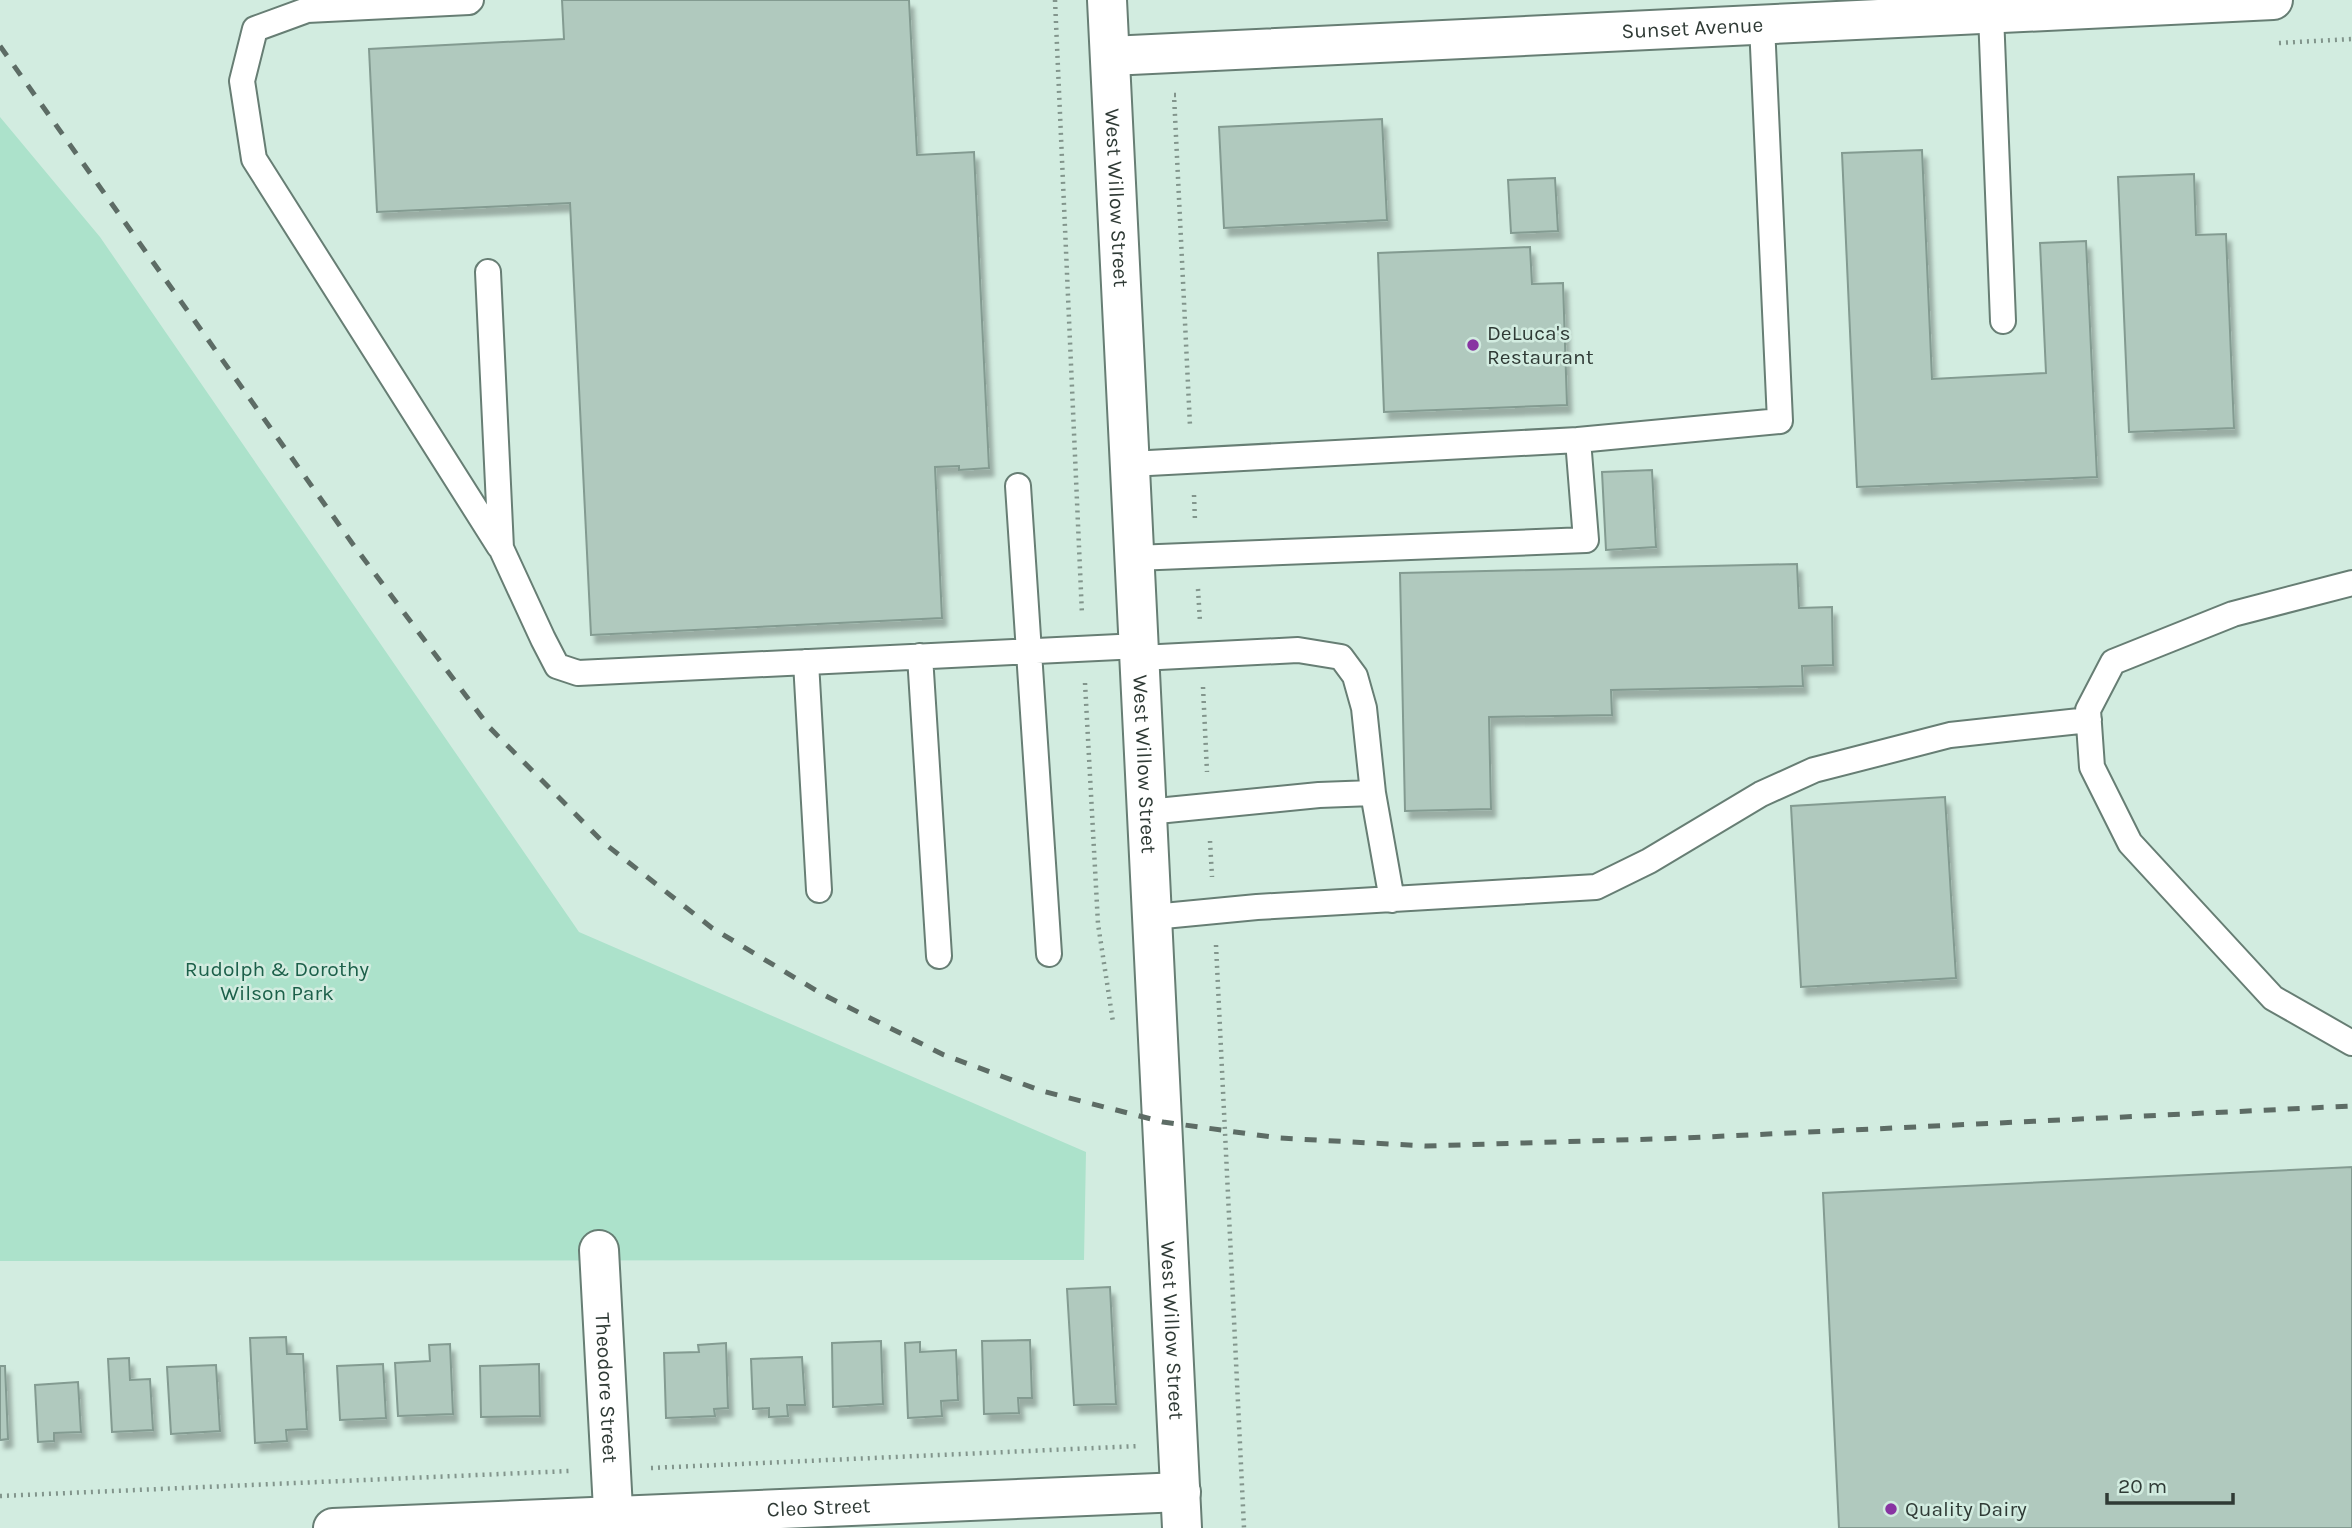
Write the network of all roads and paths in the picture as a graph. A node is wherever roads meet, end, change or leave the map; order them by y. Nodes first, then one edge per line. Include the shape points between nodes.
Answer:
1 (471, 0) edge
2 (1055, 0) edge
3 (1107, 0) edge
4 (2273, 0) edge
5 (2057, 5) edge
6 (1991, 14) junction
7 (1785, 16) edge
8 (1110, 56) junction
9 (488, 272) dead end
10 (2003, 321) dead end
11 (1578, 440) junction
12 (1130, 464) junction
13 (1018, 485) dead end
14 (500, 548) junction
15 (1135, 558) junction
16 (2352, 583) edge
17 (1084, 648) junction
18 (1030, 651) junction
19 (1139, 652) junction
20 (920, 656) junction
21 (806, 662) junction
22 (2089, 720) junction
23 (1373, 793) junction
24 (1147, 811) junction
25 (819, 890) dead end
26 (1392, 900) junction
27 (1153, 917) junction
28 (1098, 924) dead end
29 (1049, 954) dead end
30 (939, 956) dead end
31 (2352, 1043) edge
32 (599, 1250) dead end
33 (1182, 1510) edge
34 (613, 1522) edge
35 (333, 1528) edge

1 - 14 lane via 307,10 255,29 242,80 254,159
2 - 17 path
3 - 8 street, West Willow Street
4 - 5 street, Sunset Avenue
5 - 6 street, Sunset Avenue
6 - 7 street, Sunset Avenue
6 - 10 lane
7 - 8 street, Sunset Avenue
7 - 11 lane via 1780,421
8 - 12 street, West Willow Street
9 - 14 lane
11 - 12 lane
11 - 15 lane via 1586,540
12 - 15 street, West Willow Street
13 - 18 lane
14 - 21 lane via 557,666 578,673
15 - 19 street, West Willow Street
16 - 22 lane via 2233,614 2113,662 2088,710
17 - 18 lane
17 - 19 lane
17 - 28 path
18 - 20 lane
18 - 29 lane
19 - 23 lane via 1298,650 1341,657 1355,676 1364,708
19 - 24 street, West Willow Street
20 - 21 lane
20 - 30 lane
21 - 25 lane
22 - 26 lane via 1950,735 1814,770 1761,794 1596,887
22 - 31 lane via 2092,767 2130,843 2273,998
23 - 24 lane
23 - 26 lane
24 - 27 street, West Willow Street
26 - 27 lane
27 - 33 street, West Willow Street
32 - 34 street, Theodore Street
33 - 34 street, Cleo Street
34 - 35 street, Cleo Street

